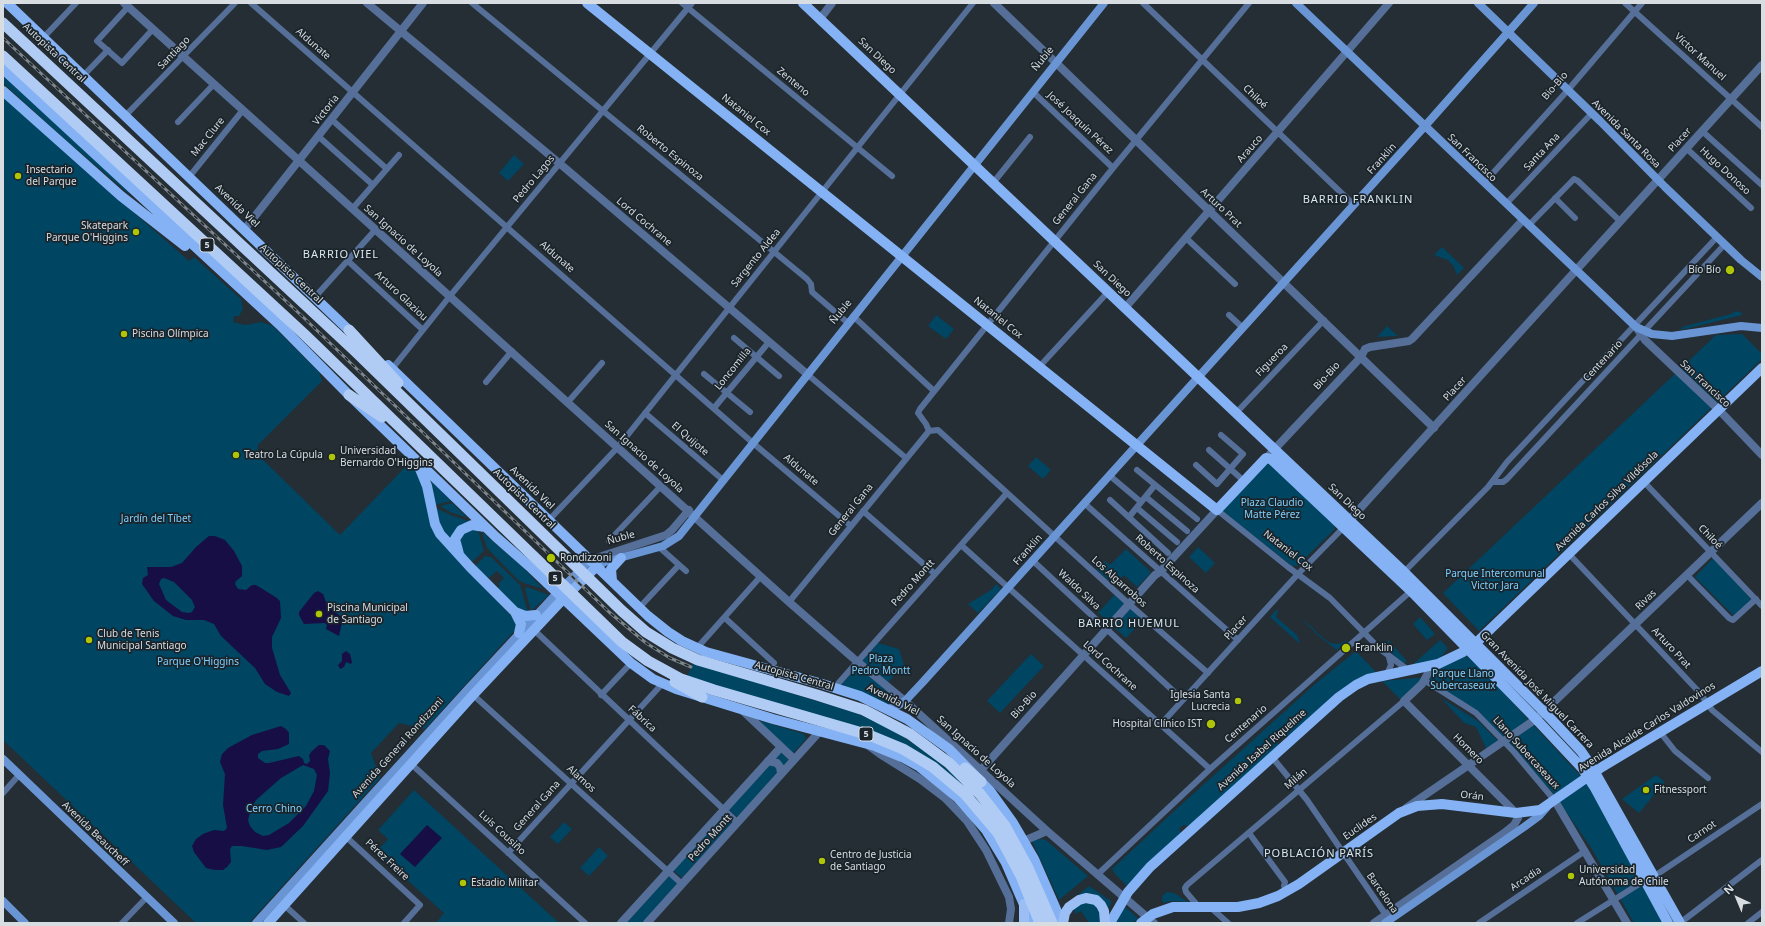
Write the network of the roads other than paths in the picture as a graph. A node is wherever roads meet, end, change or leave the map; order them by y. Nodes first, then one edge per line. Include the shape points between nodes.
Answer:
1 (7, 3) edge
2 (76, 3) edge
3 (235, 3) edge
4 (251, 3) edge
5 (367, 3) edge
6 (423, 3) edge
7 (472, 3) edge
8 (587, 3) edge
9 (682, 3) edge
10 (803, 3) edge
11 (832, 3) edge
12 (973, 3) edge
13 (994, 3) edge
14 (1104, 3) edge
15 (1142, 3) edge
16 (1249, 3) edge
17 (1296, 3) edge
18 (1389, 3) edge
19 (1478, 3) edge
20 (1534, 3) edge
21 (1625, 3) edge
22 (1642, 3) edge
23 (126, 5) edge
24 (690, 5) edge
25 (1634, 12) junction
26 (820, 19) junction
27 (3, 23) edge
28 (153, 29) junction
29 (401, 31) junction
30 (1508, 32) junction
31 (44, 38) junction
32 (108, 50) junction
33 (1347, 52) junction
34 (650, 54) junction
35 (3, 56) edge
36 (184, 57) junction
37 (1202, 59) junction
38 (1056, 63) junction
39 (1762, 67) edge
40 (3, 69) edge
41 (83, 76) junction
42 (214, 84) junction
43 (3, 90) edge
44 (1568, 90) junction
45 (353, 92) junction
46 (1033, 92) junction
47 (900, 94) junction
48 (1731, 99) junction
49 (243, 110) junction
50 (603, 111) junction
51 (1592, 113) junction
52 (126, 116) junction
53 (331, 119) junction
54 (178, 122) dead end
55 (1425, 126) junction
56 (1762, 127) edge
57 (1702, 131) junction
58 (1278, 132) junction
59 (318, 136) junction
60 (1030, 138) dead end
61 (1136, 140) junction
62 (857, 148) junction
63 (1686, 148) junction
64 (399, 155) dead end
65 (299, 160) junction
66 (560, 164) junction
67 (974, 165) junction
68 (1113, 168) junction
69 (387, 169) junction
70 (892, 176) dead end
71 (189, 177) junction
72 (1657, 180) junction
73 (993, 182) junction
74 (1484, 183) junction
75 (373, 185) junction
76 (1762, 185) edge
77 (822, 192) junction
78 (1555, 198) junction
79 (1506, 204) junction
80 (1354, 205) junction
81 (353, 208) junction
82 (1751, 208) dead end
83 (1209, 211) junction
84 (1575, 218) dead end
85 (1620, 221) junction
86 (1526, 223) junction
87 (507, 227) junction
88 (376, 229) junction
89 (244, 230) junction
90 (1717, 237) junction
91 (1186, 238) junction
92 (1054, 241) junction
93 (1725, 244) junction
94 (774, 251) junction
95 (902, 255) junction
96 (348, 261) junction
97 (217, 267) junction
98 (1576, 270) junction
99 (1762, 277) edge
100 (1284, 282) junction
101 (1235, 284) dead end
102 (1108, 292) junction
103 (450, 296) junction
104 (315, 297) junction
105 (729, 308) junction
106 (1125, 308) junction
107 (1229, 314) dead end
108 (851, 319) junction
109 (1324, 320) junction
110 (987, 324) junction
111 (1635, 326) junction
112 (1243, 328) junction
113 (1762, 328) edge
114 (349, 330) junction
115 (423, 330) junction
116 (1642, 333) junction
117 (734, 338) dead end
118 (769, 342) junction
119 (512, 351) junction
120 (756, 357) junction
121 (1361, 357) junction
122 (602, 364) dead end
123 (1040, 366) junction
124 (1762, 368) edge
125 (392, 369) junction
126 (704, 374) dead end
127 (807, 374) junction
128 (676, 375) junction
129 (779, 376) dead end
130 (1198, 377) junction
131 (486, 382) dead end
132 (934, 391) junction
133 (727, 392) junction
134 (349, 395) junction
135 (568, 402) junction
136 (714, 408) junction
137 (1719, 410) junction
138 (645, 412) junction
139 (750, 412) dead end
140 (1236, 413) junction
141 (431, 426) junction
142 (1434, 428) junction
143 (928, 431) junction
144 (1221, 435) dead end
145 (410, 436) junction
146 (753, 443) junction
147 (1137, 444) junction
148 (618, 447) junction
149 (1209, 450) dead end
150 (1274, 450) junction
151 (1762, 455) edge
152 (906, 458) junction
153 (1266, 458) junction
154 (416, 460) junction
155 (1196, 465) dead end
156 (1230, 469) junction
157 (1137, 470) dead end
158 (1109, 475) junction
159 (723, 480) junction
160 (1244, 481) junction
161 (1492, 482) junction
162 (1644, 482) junction
163 (1155, 485) junction
164 (661, 486) junction
165 (1007, 493) junction
166 (1146, 497) junction
167 (1110, 500) dead end
168 (1141, 502) junction
169 (1084, 503) junction
170 (1762, 503) edge
171 (1137, 508) junction
172 (1217, 510) junction
173 (863, 511) junction
174 (692, 513) junction
175 (1129, 517) junction
176 (1197, 519) dead end
177 (549, 520) junction
178 (1347, 524) junction
179 (851, 526) junction
180 (485, 527) junction
181 (1187, 531) dead end
182 (1054, 536) junction
183 (609, 541) dead end
184 (1176, 542) dead end
185 (961, 545) junction
186 (659, 547) junction
187 (1711, 552) junction
188 (1168, 553) dead end
189 (1569, 554) junction
190 (460, 556) junction
191 (621, 558) junction
192 (1032, 560) junction
193 (679, 565) junction
194 (591, 566) junction
195 (686, 571) dead end
196 (1160, 572) junction
197 (1404, 572) junction
198 (935, 574) junction
199 (1298, 574) junction
200 (1687, 575) junction
201 (761, 576) junction
202 (612, 581) junction
203 (1008, 587) junction
204 (1411, 592) junction
205 (562, 595) junction
206 (1756, 600) junction
207 (789, 602) junction
208 (1131, 605) junction
209 (1762, 606) edge
210 (640, 608) junction
211 (516, 612) junction
212 (536, 615) junction
213 (725, 618) junction
214 (1635, 625) junction
215 (534, 630) junction
216 (1107, 631) junction
217 (519, 633) junction
218 (1364, 634) junction
219 (1453, 635) junction
220 (1238, 640) junction
221 (1472, 646) junction
222 (697, 648) junction
223 (1084, 656) junction
224 (1389, 657) junction
225 (634, 659) junction
226 (858, 661) junction
227 (1446, 661) junction
228 (774, 663) dead end
229 (1432, 666) junction
230 (1408, 671) junction
231 (1762, 671) edge
232 (1208, 673) junction
233 (1387, 674) junction
234 (1424, 680) junction
235 (662, 684) junction
236 (835, 687) junction
237 (470, 692) junction
238 (601, 695) junction
239 (702, 696) junction
240 (1183, 700) junction
241 (1404, 700) junction
242 (905, 701) junction
243 (1707, 704) junction
244 (888, 708) junction
245 (741, 709) junction
246 (1544, 712) junction
247 (1536, 719) junction
248 (628, 721) junction
249 (1161, 724) junction
250 (820, 731) junction
251 (1660, 732) junction
252 (910, 734) junction
253 (1503, 741) junction
254 (866, 743) junction
255 (780, 747) junction
256 (1762, 752) edge
257 (1272, 757) junction
258 (3, 759) edge
259 (794, 759) junction
260 (408, 761) junction
261 (768, 761) junction
262 (1469, 765) junction
263 (1210, 769) junction
264 (981, 770) junction
265 (781, 773) junction
266 (1592, 774) junction
267 (19, 775) junction
268 (1708, 778) dead end
269 (981, 782) junction
270 (571, 784) junction
271 (1300, 789) junction
272 (3, 793) edge
273 (1762, 804) edge
274 (1548, 805) junction
275 (724, 810) junction
276 (1516, 813) junction
277 (1399, 814) junction
278 (737, 822) junction
279 (1047, 831) junction
280 (1249, 833) junction
281 (342, 834) junction
282 (1011, 848) junction
283 (986, 850) junction
284 (1585, 851) junction
285 (508, 853) junction
286 (1343, 853) junction
287 (1762, 860) edge
288 (996, 870) junction
289 (668, 871) junction
290 (1097, 875) junction
291 (1649, 879) junction
292 (682, 884) junction
293 (1436, 884) junction
294 (1288, 892) junction
295 (147, 897) junction
296 (1124, 898) junction
297 (1613, 900) junction
298 (3, 901) edge
299 (281, 902) junction
300 (1024, 904) junction
301 (1198, 906) junction
302 (1210, 907) junction
303 (1762, 912) edge
304 (1388, 920) edge
305 (1148, 921) edge
306 (171, 922) edge
307 (24, 923) edge
308 (122, 923) edge
309 (256, 923) edge
310 (268, 923) edge
311 (304, 923) edge
312 (404, 923) edge
313 (585, 923) edge
314 (621, 923) edge
315 (647, 923) edge
316 (1009, 923) edge
317 (1024, 923) edge
318 (1032, 923) edge
319 (1040, 923) edge
320 (1052, 923) edge
321 (1062, 923) edge
322 (1105, 923) edge
323 (1110, 923) edge
324 (1228, 923) edge
325 (1374, 923) edge
326 (1479, 923) edge
327 (1577, 923) edge
328 (1627, 923) edge
329 (1668, 923) edge
330 (1680, 923) edge
331 (1748, 923) edge

1 - 31 main road, Avenida Viel
2 - 31 street
3 - 36 street, Santiago
4 - 45 street, Aldunate
5 - 29 street, Lord Cochrane
6 - 29 street, Victoria
7 - 50 street, Roberto Espinoza
8 - 34 main road, Nataniel Cox
9 - 24 street, Zenteno
10 - 26 main road, San Diego
11 - 26 street
12 - 47 street, Sargento Aldea
13 - 38 street, Arturo Prat
14 - 38 main road, Ñuble
15 - 37 street, Chiloé
16 - 37 street, General Gana
17 - 33 main road, San Francisco
18 - 33 street, Arauco
19 - 30 main road, Avenida Santa Rosa
20 - 30 main road, Franklin
21 - 25 street, Víctor Manuel
22 - 25 street, Bio-Bio
23 - 28 street, San Ignacio de Loyola
23 - 32 street via 97,40
24 - 34 street, Pedro Lagos
24 - 62 street, Zenteno
25 - 44 street, Bio-Bio
25 - 48 street, Víctor Manuel
26 - 47 main road, San Diego
27 - 141 highway, Autopista Central / 5 via 277,277
28 - 32 street via 122,63
28 - 36 street, San Ignacio de Loyola
29 - 45 street, Victoria
29 - 66 street, Lord Cochrane
30 - 44 main road, Avenida Santa Rosa
30 - 55 main road, Franklin
31 - 41 main road, Avenida Viel
32 - 41 street
33 - 55 main road, San Francisco
33 - 58 street, Arauco
34 - 50 street, Pedro Lagos
34 - 77 main road, Nataniel Cox
35 - 145 highway, Autopista Central / 5 via 293,324
36 - 42 street, San Ignacio de Loyola
36 - 52 street, Santiago
37 - 58 street, Chiloé
37 - 61 street, General Gana
38 - 46 main road, Ñuble
38 - 61 street, Arturo Prat
39 - 48 street, Placer
40 - 97 main road, Avenida Viel
41 - 52 main road, Avenida Viel
42 - 49 street, San Ignacio de Loyola
42 - 54 street
43 - 97 main road via 143,214 194,253
44 - 51 main road, Avenida Santa Rosa
44 - 74 street, Bio-Bio
45 - 53 street, Victoria
45 - 87 street, Aldunate
46 - 67 main road, Ñuble
46 - 68 street, José Joaquín Pérez
47 - 62 street, Sargento Aldea
47 - 67 main road, San Diego
48 - 56 street, Víctor Manuel
48 - 57 street, Placer
49 - 65 street, San Ignacio de Loyola
49 - 71 street, Mac Clure
50 - 66 street, Pedro Lagos
50 - 94 street, Roberto Espinoza
51 - 72 main road, Avenida Santa Rosa
51 - 79 street, Santa Ana
52 - 71 main road, Avenida Viel
53 - 59 street, Victoria
53 - 69 street
55 - 74 main road, San Francisco
55 - 80 main road, Franklin
57 - 63 street, Placer
57 - 76 street
58 - 80 street, Chiloé
58 - 83 street, Arauco
59 - 65 street, Victoria
59 - 75 street
60 - 73 street
61 - 68 street, General Gana
61 - 83 street, Arturo Prat
62 - 70 street, Zenteno
62 - 77 street, Sargento Aldea
63 - 72 street, Placer
63 - 82 street, Hugo Donoso
64 - 69 street
65 - 81 street, San Ignacio de Loyola
65 - 89 street, Victoria
66 - 87 street, Pedro Lagos
66 - 105 street, Lord Cochrane
67 - 73 main road, San Diego
67 - 95 main road, Ñuble
68 - 92 street, General Gana
69 - 75 street
71 - 89 main road, Avenida Viel
72 - 85 street, Placer
72 - 90 main road, Avenida Santa Rosa
73 - 92 main road, San Diego
74 - 79 main road, San Francisco
75 - 81 street
77 - 94 street, Sargento Aldea
77 - 95 main road, Nataniel Cox
78 - 84 street
78 - 85 street via 1572,180 1576,180
78 - 86 street
79 - 86 main road, San Francisco
80 - 100 main road, Franklin
81 - 88 street, San Ignacio de Loyola
83 - 91 street, Arauco
83 - 100 street, Arturo Prat
85 - 98 street, Placer
86 - 98 main road, San Francisco
86 - 121 street, Bio-Bio via 1412,339 1370,347 1365,349
87 - 103 street, Pedro Lagos
87 - 128 street, Aldunate
88 - 96 street
88 - 103 street, San Ignacio de Loyola
89 - 104 main road, Avenida Viel
90 - 93 main road, Avenida Santa Rosa
90 - 111 street, Centenario
91 - 101 street
91 - 106 street, Arauco
92 - 102 main road, San Diego
92 - 110 street, General Gana
93 - 99 main road, Avenida Santa Rosa
93 - 116 street, Centenario
94 - 105 street, Sargento Aldea
94 - 108 street, Roberto Espinoza via 809,280 814,294
95 - 108 main road, Ñuble
95 - 110 main road, Nataniel Cox
96 - 104 street
96 - 115 street, Arturo Glaziou
97 - 134 main road, Avenida Viel via 280,325
98 - 111 main road, San Francisco
98 - 142 street, Placer
100 - 109 street, Arturo Prat
100 - 112 main road, Franklin
102 - 106 main road, San Diego
102 - 123 street
103 - 115 street, Pedro Lagos
103 - 119 street, San Ignacio de Loyola
104 - 114 main road, Avenida Viel
105 - 118 street, Lord Cochrane
105 - 128 street, Sargento Aldea
106 - 130 main road, San Diego
107 - 112 street
108 - 127 main road, Ñuble
108 - 132 street, Roberto Espinoza
109 - 121 street, Arturo Prat
109 - 140 street, Figueroa
110 - 123 main road, Nataniel Cox
110 - 132 street, General Gana
111 - 116 main road, San Francisco
111 - 161 street, Centenario via 1507,462
112 - 130 main road, Franklin
113 - 116 main road via 1741,326 1672,336
114 - 125 main road, Avenida Viel
114 - 141 highway via 406,392
115 - 125 street, Pedro Lagos
116 - 137 street, San Francisco
116 - 161 street, Centenario via 1507,479 1503,482
117 - 120 street
118 - 120 street, Loncomilla
118 - 127 street, Lord Cochrane
119 - 131 street
119 - 135 street, San Ignacio de Loyola
120 - 129 street
120 - 133 street, Loncomilla
121 - 142 street, Arturo Prat
121 - 150 street, Bio-Bio
122 - 135 street
123 - 147 main road, Nataniel Cox
124 - 137 main road, Avenida Carlos Silva Vildósola
125 - 177 main road, Avenida Viel
126 - 133 street
127 - 146 main road, Ñuble
127 - 152 street, Lord Cochrane
128 - 136 street, Aldunate
128 - 138 street, Sargento Aldea
130 - 140 main road, San Diego
130 - 147 main road, Franklin
132 - 143 street, General Gana via 918,413
133 - 136 street, Loncomilla
133 - 139 street
134 - 145 highway
134 - 154 main road, Avenida Viel
135 - 148 street, San Ignacio de Loyola
136 - 146 street, Aldunate
137 - 151 street, San Francisco
137 - 162 main road, Avenida Carlos Silva Vildósola
138 - 148 street, Sargento Aldea
138 - 159 street, El Quijote
140 - 150 main road, San Diego
141 - 252 highway, Autopista Central / 5 via 622,611 656,639 698,660 852,706 888,721
142 - 178 street, Placer
143 - 152 street, General Gana
143 - 165 street via 938,430
144 - 156 street via 1243,454
145 - 225 highway, Autopista Central / 5 via 613,634
146 - 159 main road, Ñuble
146 - 179 street, Aldunate
147 - 158 main road, Franklin
147 - 172 main road, Nataniel Cox
148 - 164 street, San Ignacio de Loyola
148 - 177 street, Sargento Aldea
149 - 156 street
150 - 153 street, Bio-Bio
150 - 178 main road, San Diego
152 - 173 street, General Gana
153 - 160 main road, Bio-Bio
153 - 178 main road, San Diego via 1273,461
154 - 180 main road, Avenida Viel
154 - 190 main road via 427,486 437,529
155 - 156 street via 1217,484
156 - 160 street
157 - 163 street
158 - 168 street
158 - 169 main road, Franklin
159 - 174 main road, Ñuble
160 - 172 main road, Bio-Bio
161 - 197 street, Centenario
162 - 187 street, Chiloé
162 - 189 main road, Avenida Carlos Silva Vildósola
163 - 166 street
163 - 176 street
164 - 174 street, San Ignacio de Loyola
164 - 183 street
165 - 182 street
165 - 185 street, Pedro Montt
166 - 168 street
166 - 181 street
167 - 175 street
168 - 171 street
169 - 182 main road, Franklin
169 - 196 street, Roberto Espinoza
170 - 187 street, Rivas
171 - 175 street
171 - 184 street
172 - 196 street, Bio-Bio
172 - 199 street, Nataniel Cox
173 - 179 street, General Gana
173 - 198 street
174 - 186 main road, Ñuble via 676,538
174 - 194 street, Ñuble via 666,535
174 - 201 street, San Ignacio de Loyola
175 - 188 street
177 - 194 main road, Avenida Viel
178 - 197 main road, San Diego
178 - 199 street, Placer
178 - 204 main road, San Diego
179 - 207 street, General Gana
180 - 190 main road via 469,525 459,532 456,542
180 - 205 main road, Avenida Viel
182 - 192 main road, Franklin
182 - 208 street, Los Algarrobos
185 - 198 street, Pedro Montt
185 - 203 street, Lord Cochrane
186 - 191 main road, Ñuble
186 - 193 street
187 - 200 street, Rivas
187 - 206 street, Chiloé
189 - 214 street, Arturo Prat
189 - 221 main road, Avenida Carlos Silva Vildósola
190 - 211 main road
191 - 194 main road, Ñuble
191 - 202 main road via 612,570
192 - 203 main road, Franklin
192 - 216 street, Waldo Silva
193 - 195 street
193 - 210 street
194 - 202 main road, Avenida Viel
194 - 205 main road, Ñuble
196 - 208 street, Bio-Bio
196 - 220 street, Roberto Espinoza
197 - 221 main road, Gran Avenida José Miguel Carrera
198 - 226 street, Pedro Montt
199 - 218 street, Nataniel Cox via 1330,598
199 - 220 street, Placer
200 - 206 street via 1733,620
200 - 214 street, Rivas
201 - 207 street, San Ignacio de Loyola
201 - 213 street
202 - 210 main road, Avenida Viel
203 - 223 street, Lord Cochrane
203 - 242 main road, Franklin
204 - 218 street, Centenario
204 - 219 main road, Gran Avenida José Miguel Carrera
205 - 212 main road, Avenida General Rondizzoni
205 - 215 main road, Avenida General Rondizzoni
205 - 225 main road, Avenida Viel
206 - 209 street, Chiloé
207 - 226 street, San Ignacio de Loyola
208 - 216 street, Bio-Bio
208 - 232 street, Los Algarrobos
210 - 222 main road, Avenida Viel via 668,632
211 - 212 main road via 525,616
211 - 217 main road via 521,624
212 - 217 main road, Avenida General Rondizzoni
213 - 222 street
213 - 228 street
214 - 243 street, Arturo Prat via 1700,693
214 - 246 street, Rivas
215 - 237 main road, Avenida General Rondizzoni
215 - 238 street, Fábrica
216 - 223 street, Bio-Bio
216 - 240 street, Waldo Silva
217 - 237 main road, Avenida General Rondizzoni
218 - 224 street, Nataniel Cox
218 - 263 street, Centenario
219 - 221 main road, Gran Avenida José Miguel Carrera
219 - 227 main road via 1454,648
220 - 232 street, Placer
221 - 227 main road, Avenida Isabel Riquelme
221 - 246 main road, Gran Avenida José Miguel Carrera
221 - 247 main road, Gran Avenida José Miguel Carrera
222 - 236 main road, Avenida Viel
223 - 249 street, Lord Cochrane
223 - 264 street, Bio-Bio
224 - 230 street, Nataniel Cox
224 - 233 street via 1391,665
225 - 235 main road, Avenida Viel
225 - 238 street
225 - 239 highway
225 - 282 highway, Autopista Central / 5 via 692,683 869,735 903,749 933,767 960,789
226 - 236 street, Pedro Montt
226 - 242 street, San Ignacio de Loyola
227 - 229 main road, Avenida Isabel Riquelme
229 - 230 main road, Avenida Isabel Riquelme
229 - 234 street, Milán
230 - 233 main road, Avenida Isabel Riquelme
231 - 243 main road, Avenida Alcalde Carlos Valdovinos
232 - 240 street, Placer
233 - 257 main road, Avenida Isabel Riquelme via 1368,679 1349,689
234 - 241 street, Milán
234 - 253 street, Llano Subercaseaux via 1476,713
235 - 239 main road, Avenida Viel
235 - 248 street, General Gana
236 - 244 main road, Avenida Viel
237 - 260 main road, Avenida General Rondizzoni
237 - 270 street, Alamos
238 - 248 street, Fábrica
239 - 245 main road, Avenida Viel
240 - 249 street, Placer
241 - 262 street, Homero
241 - 271 street, Milán
242 - 244 main road, Franklin
242 - 264 street, San Ignacio de Loyola
243 - 251 main road, Avenida Alcalde Carlos Valdovinos
243 - 256 street, Arturo Prat via 1715,714
244 - 269 main road, Avenida Viel via 940,741 962,760
245 - 250 main road, Avenida Viel
245 - 255 street, Avenida Viel
246 - 247 street, Euclides
246 - 266 main road, Gran Avenida José Miguel Carrera via 1577,747
247 - 253 street, Euclides
247 - 266 main road, Gran Avenida José Miguel Carrera via 1576,762
248 - 270 street, General Gana
248 - 275 street, Fábrica
249 - 263 street, Lord Cochrane
250 - 254 main road, Avenida Viel
250 - 259 street, Pedro Montt
251 - 266 main road, Avenida Alcalde Carlos Valdovinos
251 - 268 street via 1675,751
252 - 269 highway via 940,748
252 - 282 highway, Autopista Central / 5 via 937,753 971,783 993,810
253 - 262 street, Euclides
253 - 274 street, Llano Subercaseaux
254 - 282 main road, Avenida Viel via 902,757 938,780
254 - 283 street via 945,798 967,820
255 - 259 street, Avenida Viel
255 - 261 street, Pedro Montt
257 - 271 street, Barcelona
257 - 296 main road, Avenida Isabel Riquelme via 1155,862
258 - 267 main road, Avenida Beaucheff
259 - 265 street, Pedro Montt
260 - 281 main road, Avenida General Rondizzoni
260 - 285 street, Luis Cousiño
261 - 265 street via 777,763
261 - 275 street, Pedro Montt
262 - 276 street, Homero
262 - 277 street, Euclides
263 - 290 street, Centenario
264 - 279 street, San Ignacio de Loyola
265 - 278 street, Pedro Montt
266 - 274 main road, Avenida Alcalde Carlos Valdovinos
266 - 291 main road, Gran Avenida José Miguel Carrera
267 - 272 street
267 - 295 main road, Avenida Beaucheff
269 - 282 main road, Avenida Viel via 998,801
270 - 285 street, General Gana
270 - 289 street, Alamos
271 - 280 street, Milán
271 - 286 street, Barcelona
273 - 291 street, Carnot
274 - 276 main road, Orán via 1534,812
274 - 284 street, Llano Subercaseaux
274 - 293 main road, Avenida Alcalde Carlos Valdovinos via 1536,818
275 - 278 street, Fábrica
275 - 289 street, Pedro Montt
276 - 277 main road, Orán via 1436,804 1417,806
276 - 293 street, Avenida Alcalde Carlos Valdovinos via 1517,820 1511,827
277 - 286 main road, Euclides
278 - 292 street, Pedro Montt
279 - 282 street
279 - 290 street, San Ignacio de Loyola
280 - 294 street via 1285,882 1284,886
280 - 301 street, Milán via 1186,886 1186,894
281 - 299 main road, Avenida General Rondizzoni
281 - 312 street, Pérez Freire via 420,905
282 - 283 street
282 - 288 street
282 - 300 main road, Avenida Viel
282 - 319 highway, Autopista Central / 5
282 - 320 highway, Autopista Central / 5
282 - 321 main road, Avenida Viel
283 - 288 street
284 - 297 street, Llano Subercaseaux
284 - 326 street, Arcadia
285 - 313 street, Luis Cousiño
286 - 294 main road, Euclides
286 - 304 street, Barcelona
287 - 330 street
288 - 316 street via 1010,904
289 - 292 street, Alamos
289 - 314 street, Pedro Montt
290 - 296 street, San Ignacio de Loyola
291 - 297 street, Carnot
291 - 329 main road, Gran Avenida José Miguel Carrera
291 - 330 main road, Gran Avenida José Miguel Carrera
292 - 315 street, Pedro Montt
293 - 304 main road, Avenida Alcalde Carlos Valdovinos
294 - 302 main road, Euclides via 1252,905
295 - 306 main road, Avenida Beaucheff
295 - 308 street
296 - 305 street, San Ignacio de Loyola
296 - 323 main road, Avenida Isabel Riquelme
297 - 327 street, Carnot
297 - 328 street, Llano Subercaseaux
298 - 307 main road
299 - 309 main road, Avenida General Rondizzoni
299 - 310 main road, Avenida General Rondizzoni
299 - 311 street
300 - 317 highway
300 - 318 main road, Avenida Viel
301 - 302 main road, Euclides
301 - 305 main road, Euclides via 1168,908
302 - 324 street
303 - 331 street
304 - 325 street, Avenida Alcalde Carlos Valdovinos
321 - 322 highway via 1070,906 1086,898 1101,904

